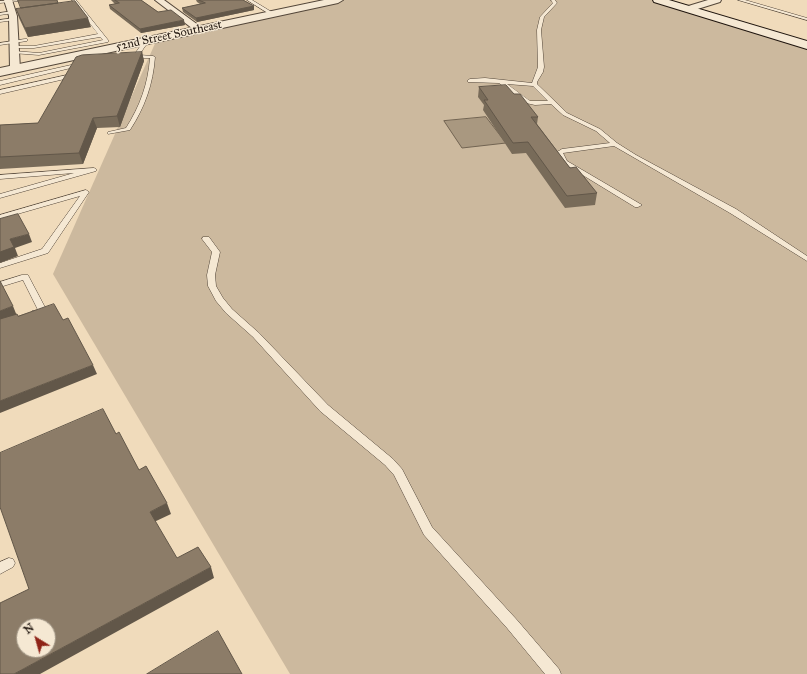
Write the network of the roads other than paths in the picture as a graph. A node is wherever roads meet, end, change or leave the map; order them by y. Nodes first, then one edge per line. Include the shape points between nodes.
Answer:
1 (74, 0) edge
2 (159, 0) edge
3 (249, 0) edge
4 (338, 0) edge
5 (553, 0) edge
6 (658, 0) edge
7 (717, 0) edge
8 (740, 0) edge
9 (20, 2) edge
10 (79, 7) junction
11 (73, 8) edge
12 (0, 9) edge
13 (11, 9) edge
14 (688, 9) junction
15 (0, 14) edge
16 (273, 14) junction
17 (807, 19) edge
18 (0, 21) edge
19 (200, 30) junction
20 (101, 35) junction
21 (0, 38) edge
22 (25, 40) edge
23 (140, 42) junction
24 (805, 43) edge
25 (0, 44) edge
26 (14, 44) junction
27 (109, 45) junction
28 (136, 56) junction
29 (122, 58) edge
30 (87, 60) edge
31 (73, 66) junction
32 (0, 72) edge
33 (16, 74) junction
34 (67, 77) junction
35 (470, 81) dead end
36 (498, 81) junction
37 (0, 82) edge
38 (535, 85) junction
39 (60, 88) edge
40 (0, 92) edge
41 (554, 102) junction
42 (110, 134) dead end
43 (615, 144) junction
44 (0, 176) edge
45 (0, 196) edge
46 (638, 204) dead end
47 (0, 217) edge
48 (206, 239) dead end
49 (807, 259) edge
50 (0, 266) edge
51 (0, 285) edge
52 (29, 316) edge
53 (554, 674) edge

1 - 10 lane
2 - 19 street
3 - 16 lane
4 - 16 street, 52nd Street Southeast
5 - 38 lane via 555,3 542,17 539,30 541,67
6 - 14 street
7 - 14 street
8 - 17 lane
9 - 13 lane
10 - 11 lane
10 - 20 lane
12 - 13 lane
13 - 15 lane
13 - 18 lane
13 - 26 street
14 - 24 street
16 - 19 street, 52nd Street Southeast
19 - 23 street, 52nd Street Southeast
20 - 26 lane via 34,47
20 - 27 lane
21 - 26 lane
22 - 26 lane
23 - 27 street, 52nd Street Southeast
23 - 28 lane via 144,45
25 - 26 lane
26 - 27 lane via 39,54
26 - 33 street
27 - 33 street, 52nd Street Southeast
28 - 29 lane
28 - 42 lane via 154,57 151,81 128,128
30 - 31 lane
31 - 33 lane
31 - 34 lane
32 - 33 street, 52nd Street Southeast
33 - 37 lane
34 - 39 lane
34 - 40 lane
35 - 36 lane
36 - 38 lane
36 - 41 lane via 528,102
38 - 41 lane
41 - 43 lane via 562,112 598,130
43 - 46 lane via 560,152 565,162
43 - 49 lane via 733,211
44 - 45 lane via 94,170
47 - 50 lane via 86,192 45,251
48 - 53 lane via 216,252 211,275 212,286 228,311 256,335 324,408 398,472 428,531
51 - 52 lane via 25,277 43,311

